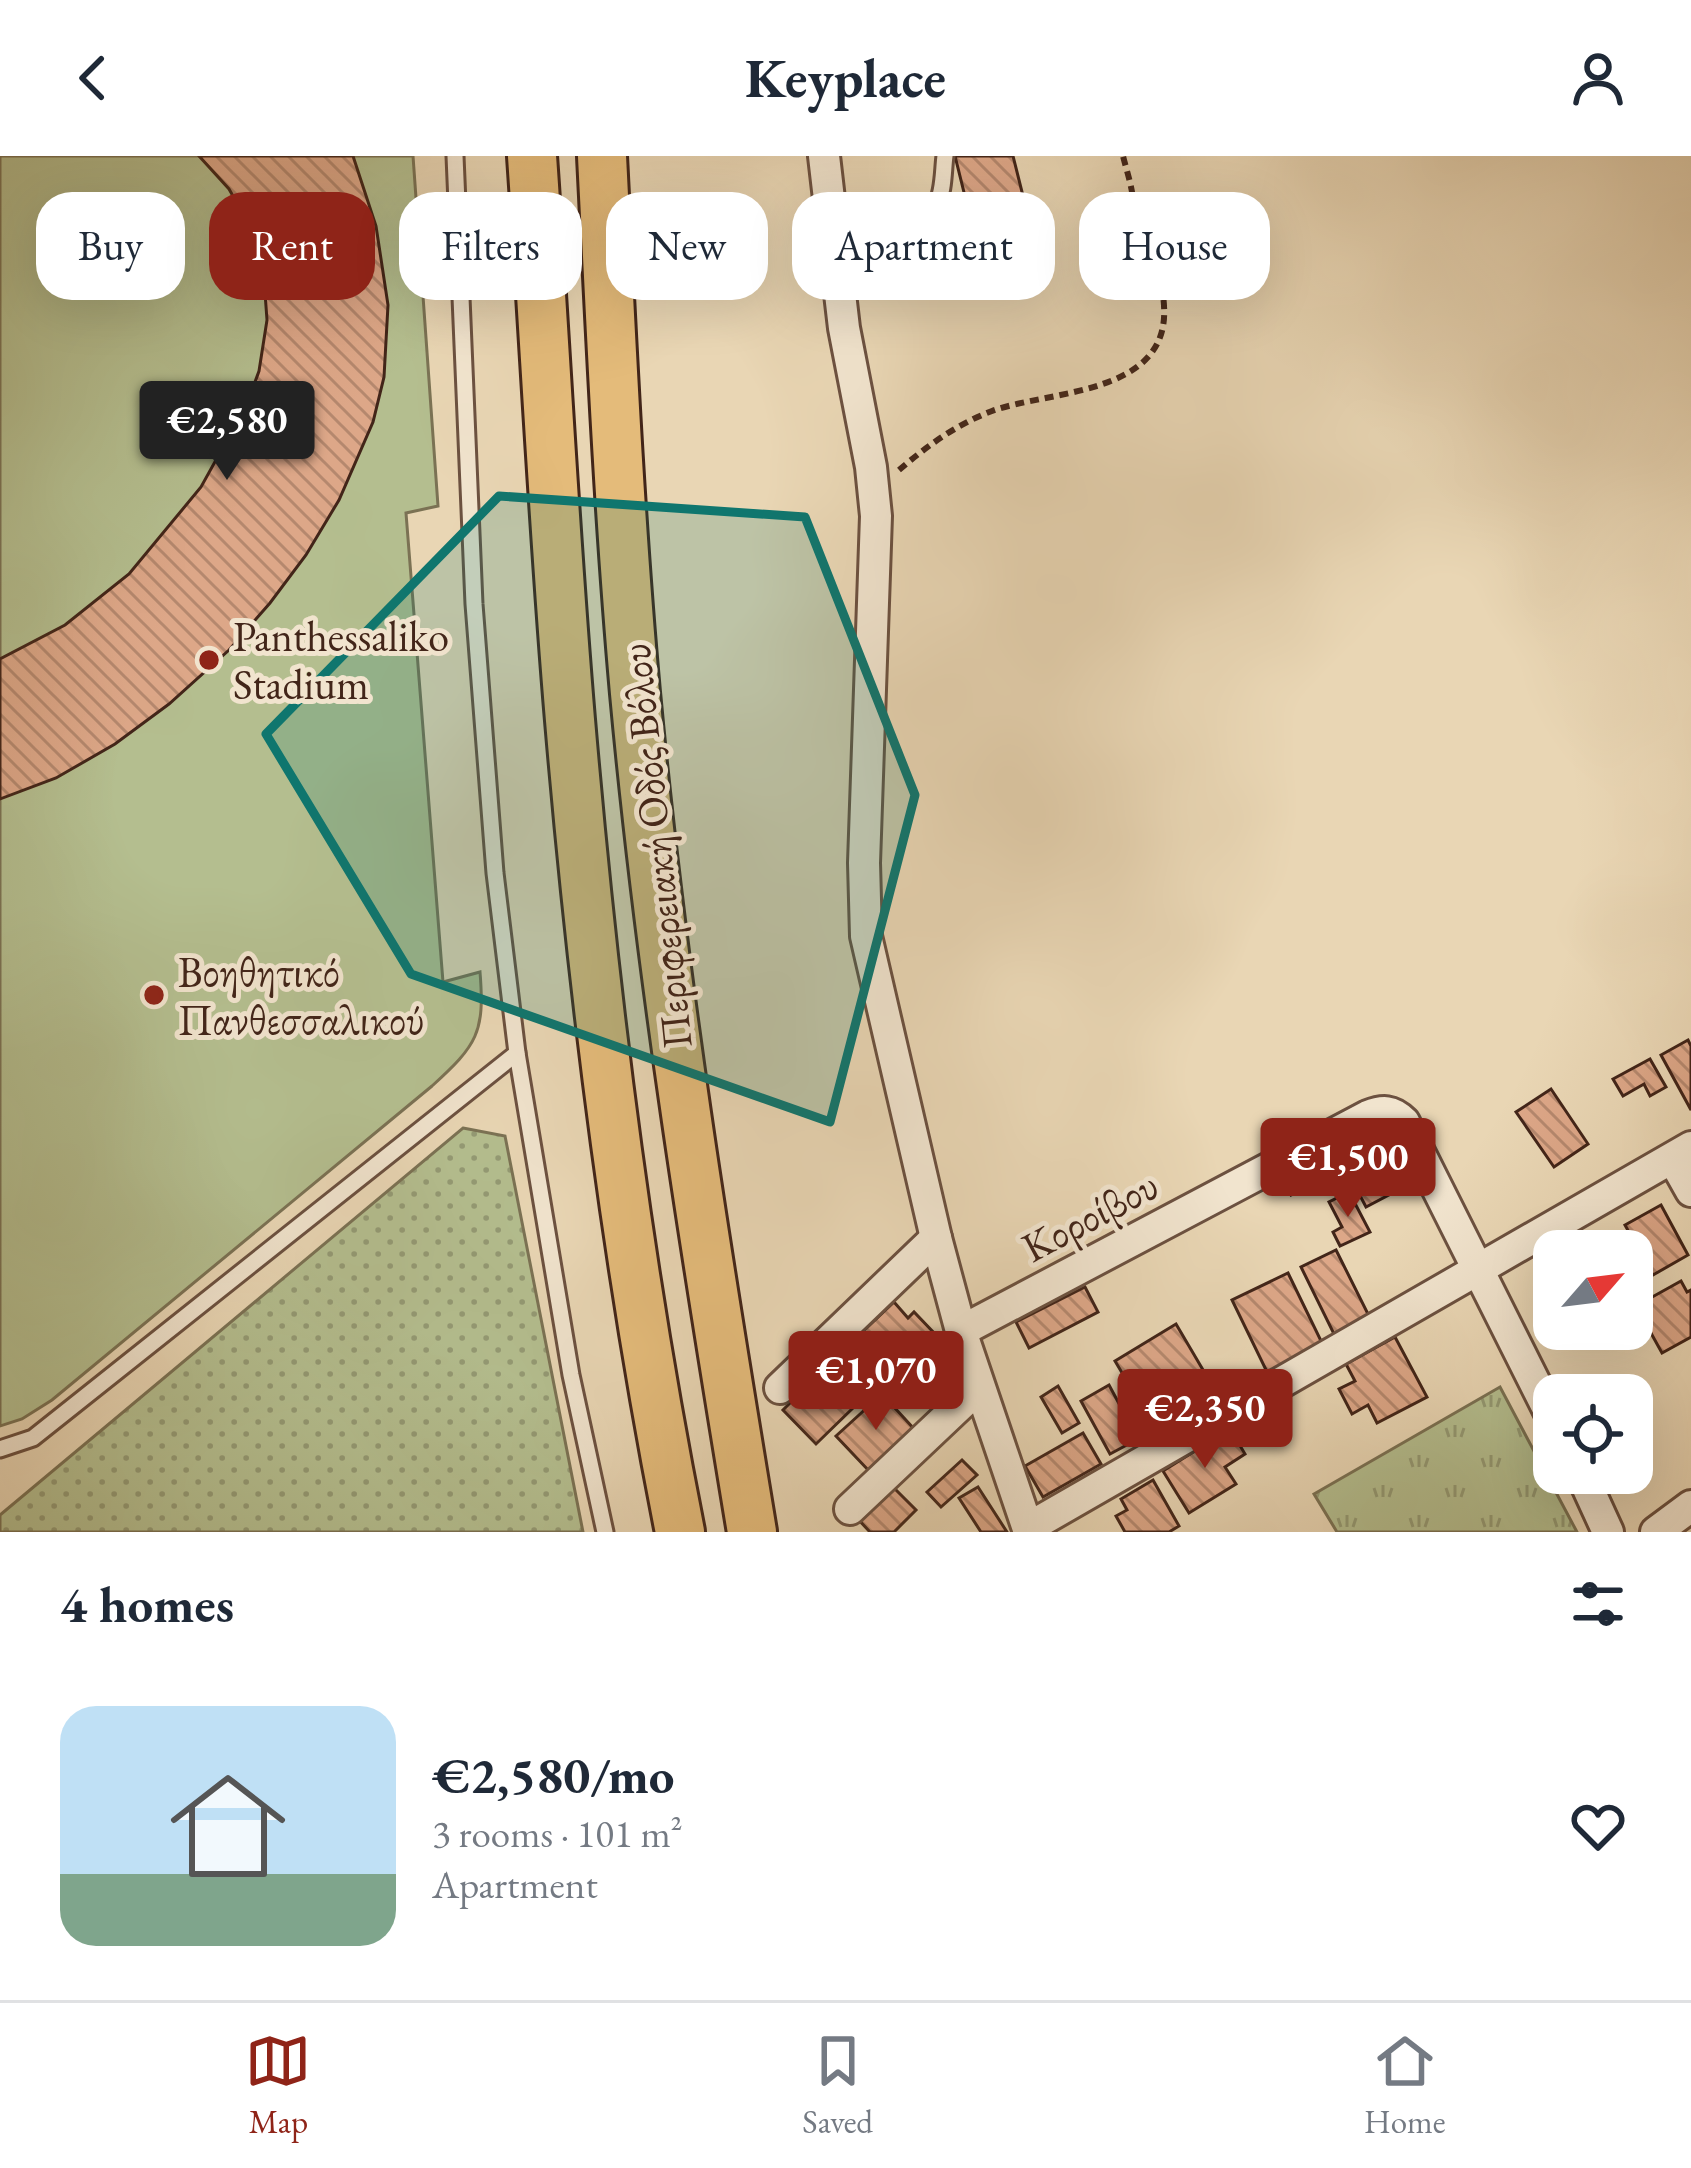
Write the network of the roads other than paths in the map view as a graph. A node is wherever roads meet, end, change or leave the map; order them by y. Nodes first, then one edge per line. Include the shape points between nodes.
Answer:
1 (454, 156) edge
2 (532, 156) edge
3 (602, 156) edge
4 (824, 156) edge
5 (945, 156) edge
6 (828, 192) edge
7 (940, 192) edge
8 (841, 300) edge
9 (517, 1052) junction
10 (1682, 1153) edge
11 (1691, 1191) edge
12 (935, 1238) junction
13 (1475, 1268) junction
14 (961, 1331) junction
15 (1533, 1380) edge
16 (979, 1387) junction
17 (780, 1388) dead end
18 (0, 1449) edge
19 (1591, 1494) edge
20 (1691, 1506) edge
21 (850, 1509) dead end
22 (1028, 1530) edge
23 (605, 1532) edge
24 (680, 1532) edge
25 (752, 1532) edge
26 (1608, 1532) edge
27 (1656, 1532) edge

1 - 9 lane via 479,697
2 - 24 main road, Περιφερειακή Οδός Βόλου via 586,890 637,1285
3 - 25 main road, Περιφερειακή Οδός Βόλου via 635,693 702,1222
4 - 6 street
5 - 7 lane
8 - 12 street via 876,538 866,936
9 - 18 lane via 33,1438
9 - 23 lane
10 - 11 street
10 - 13 street
12 - 14 street
12 - 17 street
13 - 14 street, Κοροίβου via 1404,1122 1387,1111
13 - 15 street
13 - 22 street
14 - 16 street
16 - 21 street
16 - 22 street
19 - 26 street
20 - 27 street

